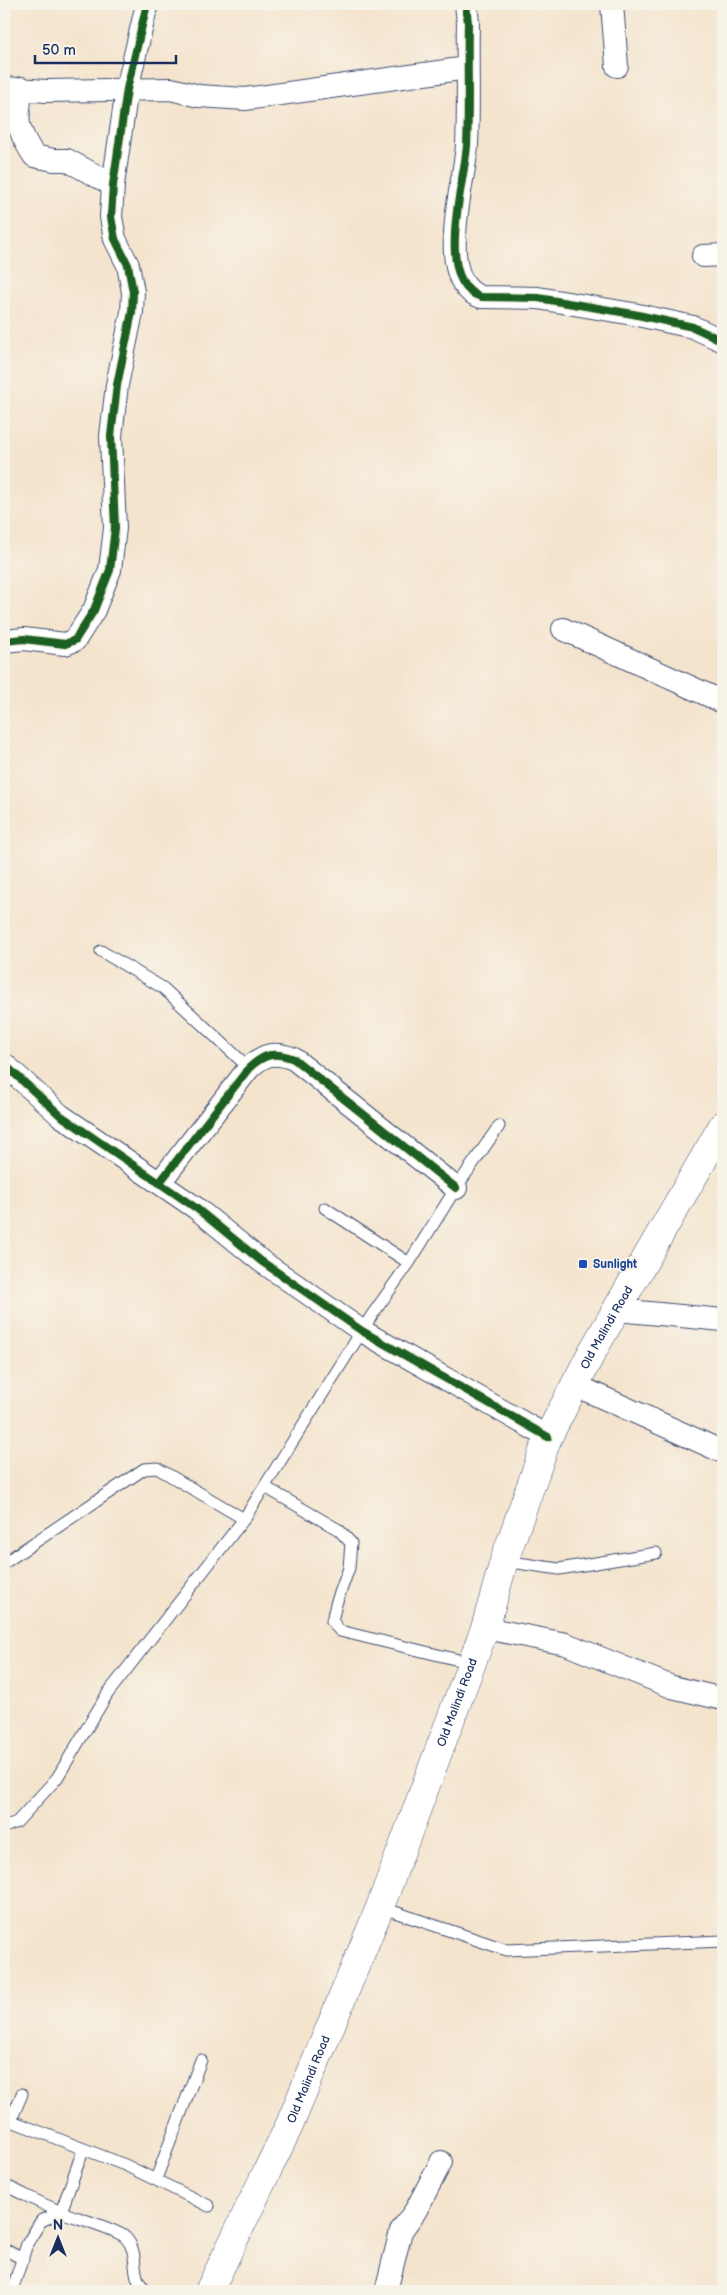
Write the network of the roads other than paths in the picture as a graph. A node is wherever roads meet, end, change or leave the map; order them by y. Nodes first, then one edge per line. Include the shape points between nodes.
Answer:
1 (147, 4) edge
2 (466, 4) edge
3 (612, 4) edge
4 (617, 66) dead end
5 (467, 68) junction
6 (13, 88) edge
7 (127, 89) junction
8 (113, 185) junction
9 (723, 341) edge
10 (563, 629) dead end
11 (4, 641) edge
12 (723, 702) edge
13 (101, 951) dead end
14 (4, 1064) edge
15 (249, 1068) junction
16 (723, 1125) edge
17 (499, 1126) dead end
18 (160, 1182) junction
19 (456, 1188) junction
20 (324, 1208) dead end
21 (409, 1263) junction
22 (617, 1310) junction
23 (723, 1320) edge
24 (362, 1331) junction
25 (575, 1385) junction
26 (548, 1437) junction
27 (723, 1452) edge
28 (265, 1487) junction
29 (244, 1519) junction
30 (656, 1552) dead end
31 (504, 1561) junction
32 (4, 1563) edge
33 (485, 1628) junction
34 (471, 1663) junction
35 (723, 1699) edge
36 (4, 1827) edge
37 (380, 1907) junction
38 (723, 1941) edge
39 (201, 2060) dead end
40 (22, 2094) dead end
41 (7, 2119) edge
42 (83, 2150) junction
43 (441, 2162) dead end
44 (156, 2179) junction
45 (4, 2186) edge
46 (209, 2206) dead end
47 (62, 2212) junction
48 (4, 2249) edge
49 (23, 2259) junction
50 (12, 2291) edge
51 (148, 2291) edge
52 (209, 2291) edge
53 (386, 2291) edge

1 - 7 street
2 - 5 street
3 - 4 street
5 - 7 street via 245,99 200,96 172,90
5 - 9 street via 467,146 455,221 459,272 465,287 481,297 538,298 669,321 693,327
6 - 7 street via 46,91
6 - 8 street via 20,133 34,156 67,160
7 - 8 street
8 - 11 street via 115,239 128,265 134,292 111,436 115,528 110,570 94,610 75,640 65,644 24,639
10 - 12 street
13 - 15 lane via 163,988
14 - 18 street via 60,1115
15 - 18 street
15 - 19 street via 271,1053 294,1059
16 - 22 main road, Old Malindi Road
17 - 19 lane
18 - 24 street via 261,1261
19 - 21 lane
20 - 21 lane
21 - 24 lane
22 - 23 street
22 - 25 main road, Old Malindi Road
24 - 26 street
24 - 28 lane
25 - 26 main road, Old Malindi Road
25 - 27 street
26 - 31 main road, Old Malindi Road
28 - 29 lane
28 - 34 lane via 339,1530 351,1543 349,1568 332,1621 340,1631
29 - 32 lane via 157,1468 144,1469
29 - 36 lane via 108,1693 57,1778 17,1822
30 - 31 lane via 559,1569
31 - 33 main road, Old Malindi Road
33 - 34 main road, Old Malindi Road
33 - 35 street via 566,1644 672,1687
34 - 37 main road, Old Malindi Road
37 - 38 lane via 508,1950
37 - 52 main road, Old Malindi Road via 289,2126
39 - 44 lane
40 - 41 lane
41 - 42 lane
42 - 44 lane
42 - 47 lane
43 - 53 street via 401,2231
44 - 46 lane
45 - 47 lane
47 - 49 lane via 41,2221 27,2244
47 - 51 lane via 123,2236 134,2248 135,2271 143,2288
48 - 49 lane
49 - 50 lane

